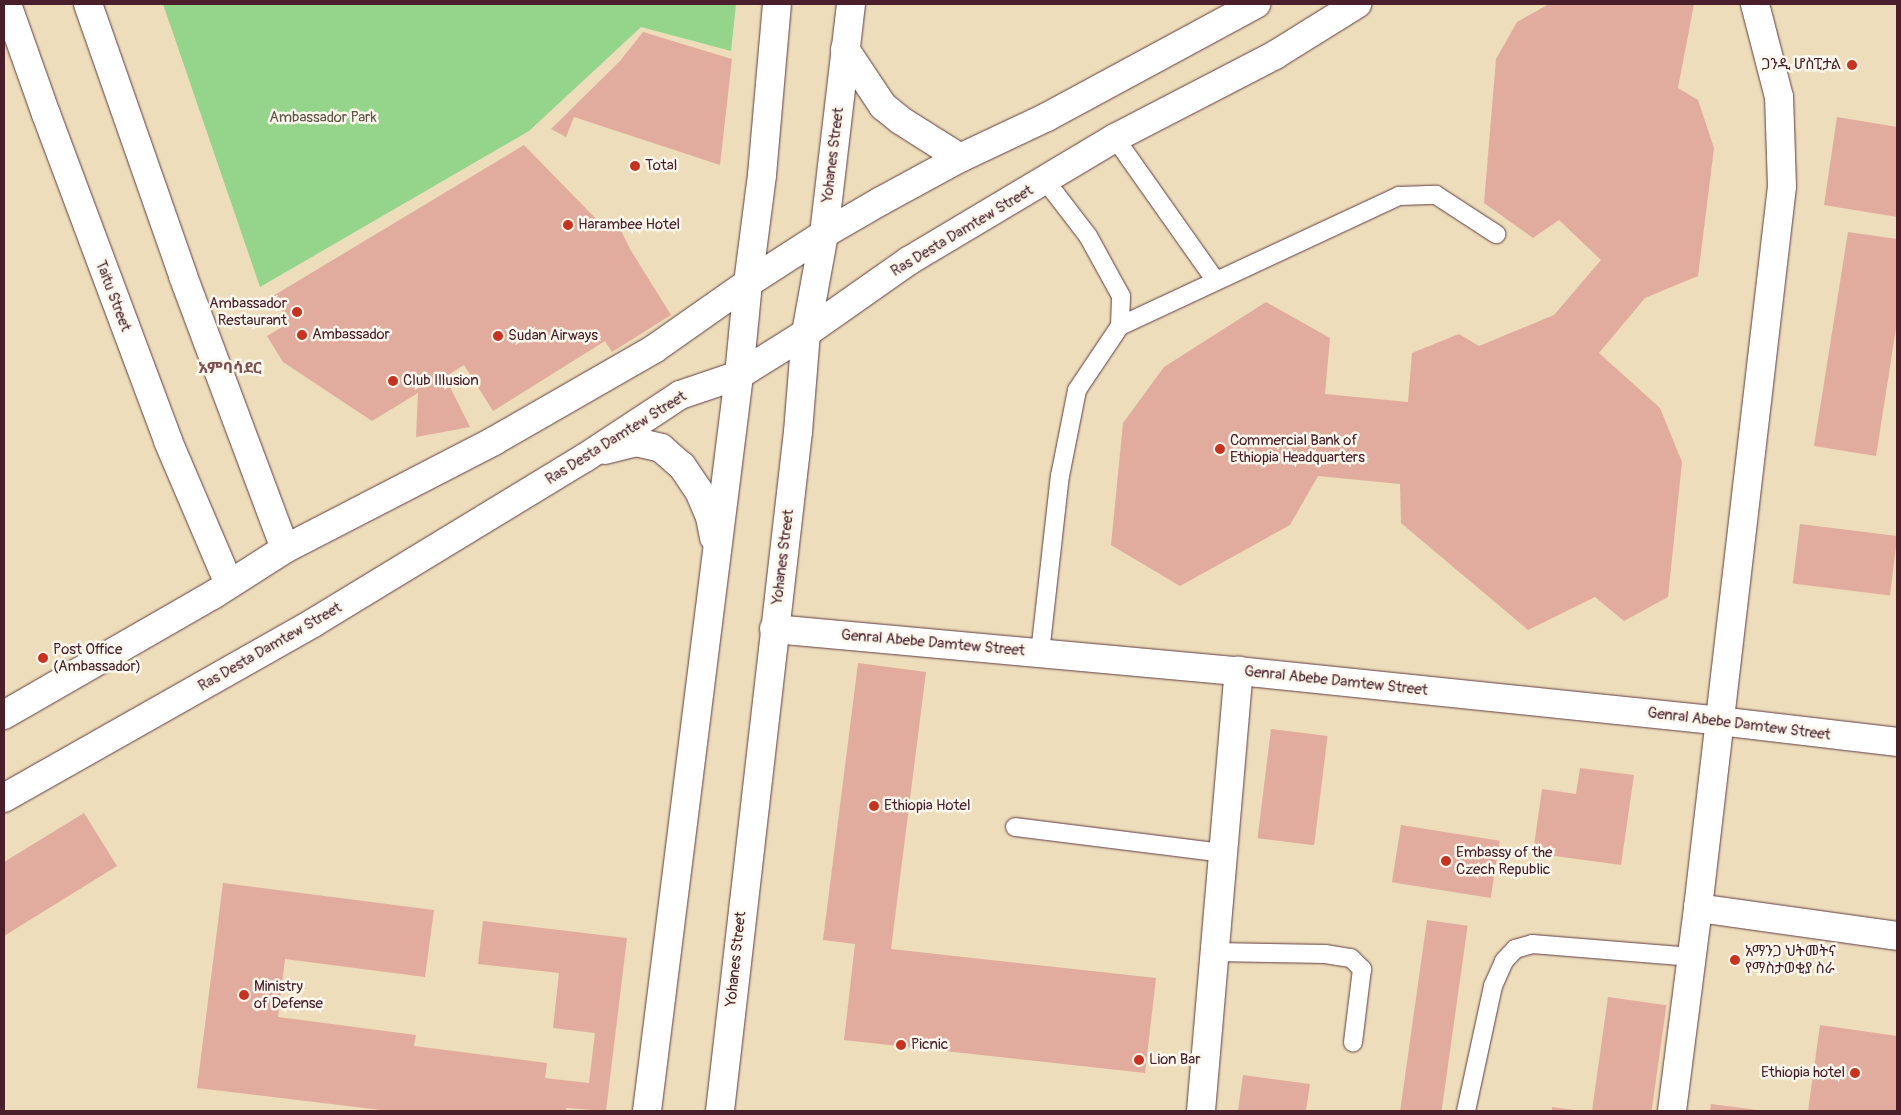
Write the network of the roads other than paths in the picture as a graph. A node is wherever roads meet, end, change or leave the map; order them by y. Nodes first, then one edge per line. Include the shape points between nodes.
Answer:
1 (7, 4) edge
2 (88, 4) edge
3 (777, 4) edge
4 (851, 4) edge
5 (1256, 4) edge
6 (1357, 4) edge
7 (1755, 4) edge
8 (845, 49) junction
9 (1115, 138) junction
10 (960, 158) junction
11 (1046, 180) junction
12 (824, 234) junction
13 (1496, 234) dead end
14 (1216, 281) junction
15 (748, 283) junction
16 (1120, 326) junction
17 (806, 333) junction
18 (739, 375) junction
19 (583, 459) junction
20 (285, 549) junction
21 (717, 554) junction
22 (229, 584) junction
23 (774, 629) junction
24 (1040, 653) junction
25 (1239, 670) junction
26 (4, 715) edge
27 (1719, 721) junction
28 (1897, 742) edge
29 (4, 798) edge
30 (1015, 827) dead end
31 (1223, 853) junction
32 (1698, 908) junction
33 (1897, 936) edge
34 (1215, 952) junction
35 (1692, 957) junction
36 (1353, 1042) dead end
37 (647, 1111) edge
38 (720, 1111) edge
39 (1202, 1111) edge
40 (1466, 1111) edge
41 (1672, 1111) edge

1 - 22 main road, Taitu Street via 168,441
2 - 20 main road via 183,276
3 - 15 main road via 762,175
4 - 8 main road, Yohanes Street
5 - 10 main road via 1047,117
6 - 9 main road, Ras Desta Damtew Street via 1275,55
7 - 27 main road via 1779,97 1782,186
8 - 10 main road via 883,106
8 - 12 main road, Yohanes Street
9 - 11 main road, Ras Desta Damtew Street
9 - 14 lane
10 - 12 main road
11 - 16 lane via 1088,236 1121,296
11 - 17 main road, Ras Desta Damtew Street via 910,260
12 - 15 main road
12 - 17 main road, Yohanes Street
13 - 14 lane via 1436,195 1398,196
14 - 16 lane
15 - 18 main road
15 - 20 main road via 654,349 494,441
16 - 24 lane via 1077,390 1060,476
17 - 18 main road, Ras Desta Damtew Street
17 - 23 main road, Yohanes Street via 798,432
18 - 19 main road, Ras Desta Damtew Street via 680,395
18 - 21 main road
19 - 21 main road via 612,447 636,442 661,448 682,466 699,491 710,518
19 - 29 main road, Ras Desta Damtew Street via 253,658
20 - 22 main road
21 - 37 main road
22 - 26 main road
23 - 24 main road, Genral Abebe Damtew Street
23 - 38 main road, Yohanes Street
24 - 25 main road, Genral Abebe Damtew Street
25 - 27 main road, Genral Abebe Damtew Street
25 - 31 main road
27 - 28 main road, Genral Abebe Damtew Street
27 - 32 main road
30 - 31 lane
31 - 34 main road
32 - 33 main road
32 - 35 main road
34 - 36 lane via 1325,954 1351,958 1362,969
34 - 39 main road
35 - 40 lane via 1532,944 1515,949 1504,961 1493,986
35 - 41 main road

